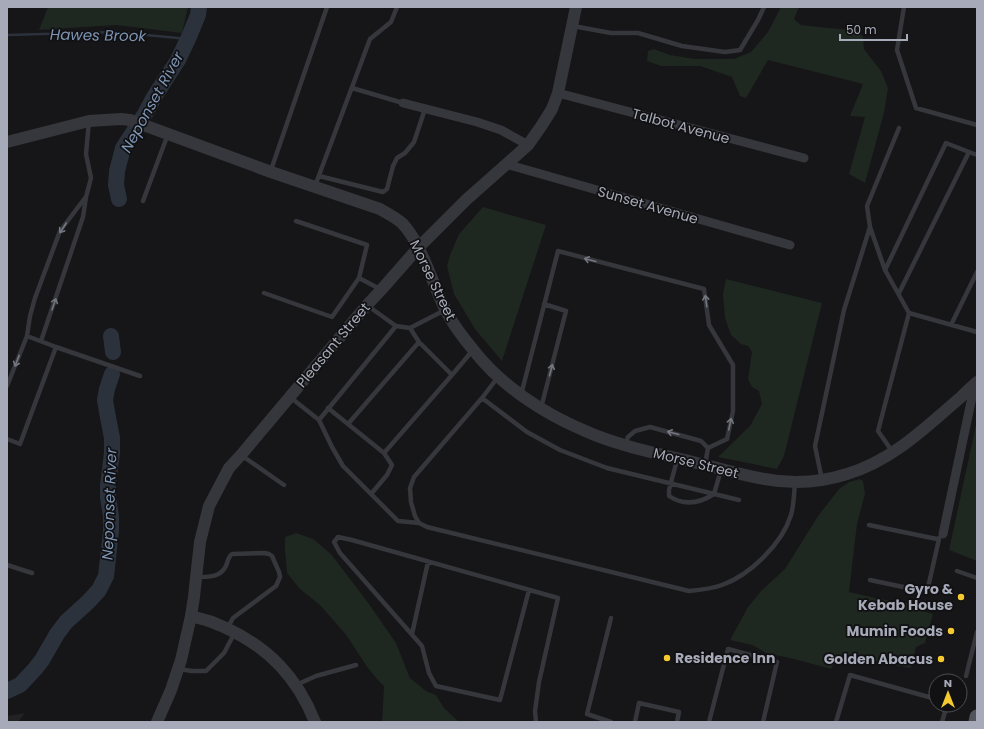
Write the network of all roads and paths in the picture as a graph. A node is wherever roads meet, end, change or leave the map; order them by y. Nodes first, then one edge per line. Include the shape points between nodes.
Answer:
1 (327, 7) edge
2 (397, 7) edge
3 (576, 7) edge
4 (764, 7) edge
5 (904, 7) edge
6 (572, 26) junction
7 (352, 88) junction
8 (558, 93) junction
9 (403, 103) joint
10 (425, 109) junction
11 (89, 121) junction
12 (977, 125) edge
13 (899, 128) dead end
14 (168, 134) junction
15 (7, 142) edge
16 (528, 145) junction
17 (969, 152) junction
18 (977, 155) edge
19 (804, 158) dead end
20 (506, 164) junction
21 (270, 172) junction
22 (317, 181) junction
23 (86, 197) junction
24 (143, 201) dead end
25 (296, 221) dead end
26 (870, 227) junction
27 (790, 245) dead end
28 (418, 248) junction
29 (885, 270) junction
30 (977, 272) edge
31 (359, 278) junction
32 (382, 289) junction
33 (264, 293) dead end
34 (899, 293) junction
35 (544, 304) junction
36 (367, 305) junction
37 (446, 310) junction
38 (909, 313) junction
39 (951, 325) junction
40 (396, 326) junction
41 (410, 328) junction
42 (977, 332) edge
43 (27, 336) junction
44 (41, 341) junction
45 (419, 342) junction
46 (56, 347) junction
47 (474, 350) junction
48 (452, 375) junction
49 (140, 376) dead end
50 (498, 377) junction
51 (976, 383) edge
52 (7, 386) edge
53 (521, 395) junction
54 (290, 396) junction
55 (482, 398) junction
56 (328, 408) junction
57 (541, 408) junction
58 (319, 420) junction
59 (348, 424) junction
60 (7, 439) edge
61 (625, 445) junction
62 (708, 448) junction
63 (384, 453) junction
64 (893, 453) junction
65 (241, 455) junction
66 (677, 458) junction
67 (705, 465) junction
68 (721, 469) junction
69 (822, 480) junction
70 (795, 482) junction
71 (670, 483) junction
72 (284, 485) dead end
73 (371, 494) junction
74 (714, 494) junction
75 (740, 500) dead end
76 (419, 523) junction
77 (869, 525) dead end
78 (940, 537) junction
79 (428, 562) junction
80 (7, 565) edge
81 (957, 571) dead end
82 (32, 573) dead end
83 (196, 578) junction
84 (977, 578) edge
85 (870, 580) dead end
86 (529, 590) junction
87 (191, 616) junction
88 (611, 618) dead end
89 (231, 631) junction
90 (977, 632) edge
91 (412, 634) junction
92 (356, 665) dead end
93 (178, 669) junction
94 (967, 673) edge
95 (296, 686) junction
96 (928, 697) edge
97 (977, 717) edge
98 (157, 722) edge
99 (315, 722) edge
100 (536, 722) edge
101 (611, 722) edge
102 (635, 722) edge
103 (677, 722) edge
104 (709, 722) edge
105 (763, 722) edge
106 (836, 722) edge
107 (976, 722) edge

1 - 21 lane
2 - 7 lane via 391,22 370,39
3 - 6 street, Pleasant Street
4 - 6 lane via 740,50 725,52 682,46 638,33 611,33
5 - 12 lane via 897,50 916,108
6 - 8 street, Pleasant Street
7 - 9 lane
7 - 22 lane
8 - 16 street, Pleasant Street via 552,109
8 - 19 street, Talbot Avenue
9 - 10 street
10 - 16 street via 501,130
10 - 22 lane via 414,142 397,158 387,189 383,192
11 - 14 street, Morse Street via 130,120
11 - 15 street, Morse Street
11 - 23 lane via 86,154 91,178
13 - 26 lane via 867,206
14 - 21 street, Morse Street
14 - 24 lane
16 - 20 street, Pleasant Street
17 - 18 lane
17 - 29 lane via 946,143
17 - 34 lane
20 - 27 street, Sunset Avenue
20 - 28 street, Pleasant Street
21 - 22 street, Morse Street
22 - 28 street, Morse Street via 394,216 409,232
23 -> 43 lane via 60,232 35,298
44 -> 23 lane via 83,217
25 - 31 lane via 367,245
26 - 29 lane
26 - 69 lane via 844,310 815,446
28 - 32 street, Pleasant Street
28 - 37 street, Morse Street
29 - 34 lane
30 - 39 lane
31 - 32 lane
31 - 33 lane via 332,316
32 - 36 street, Pleasant Street
34 - 38 lane
35 - 53 lane
57 -> 35 lane via 566,311
62 -> 35 lane via 727,439 733,411 733,365 709,325 704,289 558,251
36 - 40 lane
36 - 54 street, Pleasant Street
37 - 41 lane
37 - 47 street, Morse Street
38 - 39 lane
38 - 64 lane via 878,431
39 - 42 lane
40 - 41 lane
40 - 56 lane
41 - 45 lane
43 - 44 lane
43 -> 52 lane
44 - 46 lane
45 - 48 lane
45 - 59 lane
46 - 49 lane
46 - 60 lane via 20,444
47 - 48 lane
47 - 50 street, Morse Street
48 - 63 lane
50 - 53 street, Morse Street
50 - 55 lane
51 - 64 street, Morse Street
51 - 78 street
53 - 57 street, Morse Street
54 - 58 lane
54 - 65 street, Pleasant Street
55 - 71 lane via 527,432 560,450 607,468
55 - 76 lane via 414,477 410,488 411,502
56 - 58 lane
56 - 59 lane
57 - 61 street, Morse Street via 583,431
58 - 73 lane via 343,466
59 - 63 lane
62 -> 61 lane via 701,441 650,427 635,431 628,437
61 - 66 street, Morse Street
62 - 67 lane
63 - 73 lane via 392,465
64 - 69 street, Morse Street via 860,470
65 - 72 lane
65 - 83 street, Pleasant Street via 229,468 209,506 200,542
66 - 67 street, Morse Street
66 - 71 lane
67 - 68 street, Morse Street
68 - 70 street, Morse Street via 760,479
68 - 74 lane
69 - 70 street, Morse Street
70 - 76 lane via 791,514 776,543 751,570 721,586 704,590 689,591
71 - 74 lane
71 - 74 lane via 669,496 674,500 696,502
73 - 76 lane via 398,521
74 - 75 lane
77 - 78 lane
78 - 85 lane via 927,592
79 - 86 lane
79 - 91 lane
79 - 91 lane via 338,537 334,542 340,553
80 - 82 lane
81 - 84 lane
83 - 87 street, Pleasant Street
83 - 89 lane via 219,574 232,554 264,553 272,556 280,577 276,586 233,618
86 - 91 lane via 500,700 436,686 429,673 422,646
86 - 100 lane via 558,598 538,682 534,711
87 - 89 street
87 - 93 street, Pleasant Street
88 - 101 lane via 587,714
89 - 93 lane via 224,653 206,671
89 - 95 street via 265,651 284,669
90 - 94 lane
92 - 95 lane via 316,676
93 - 98 street, Pleasant Street
95 - 99 street
96 - 106 lane via 850,675
97 - 107 main road
102 - 103 lane via 639,703 679,712
104 - 105 lane via 728,649 777,662

